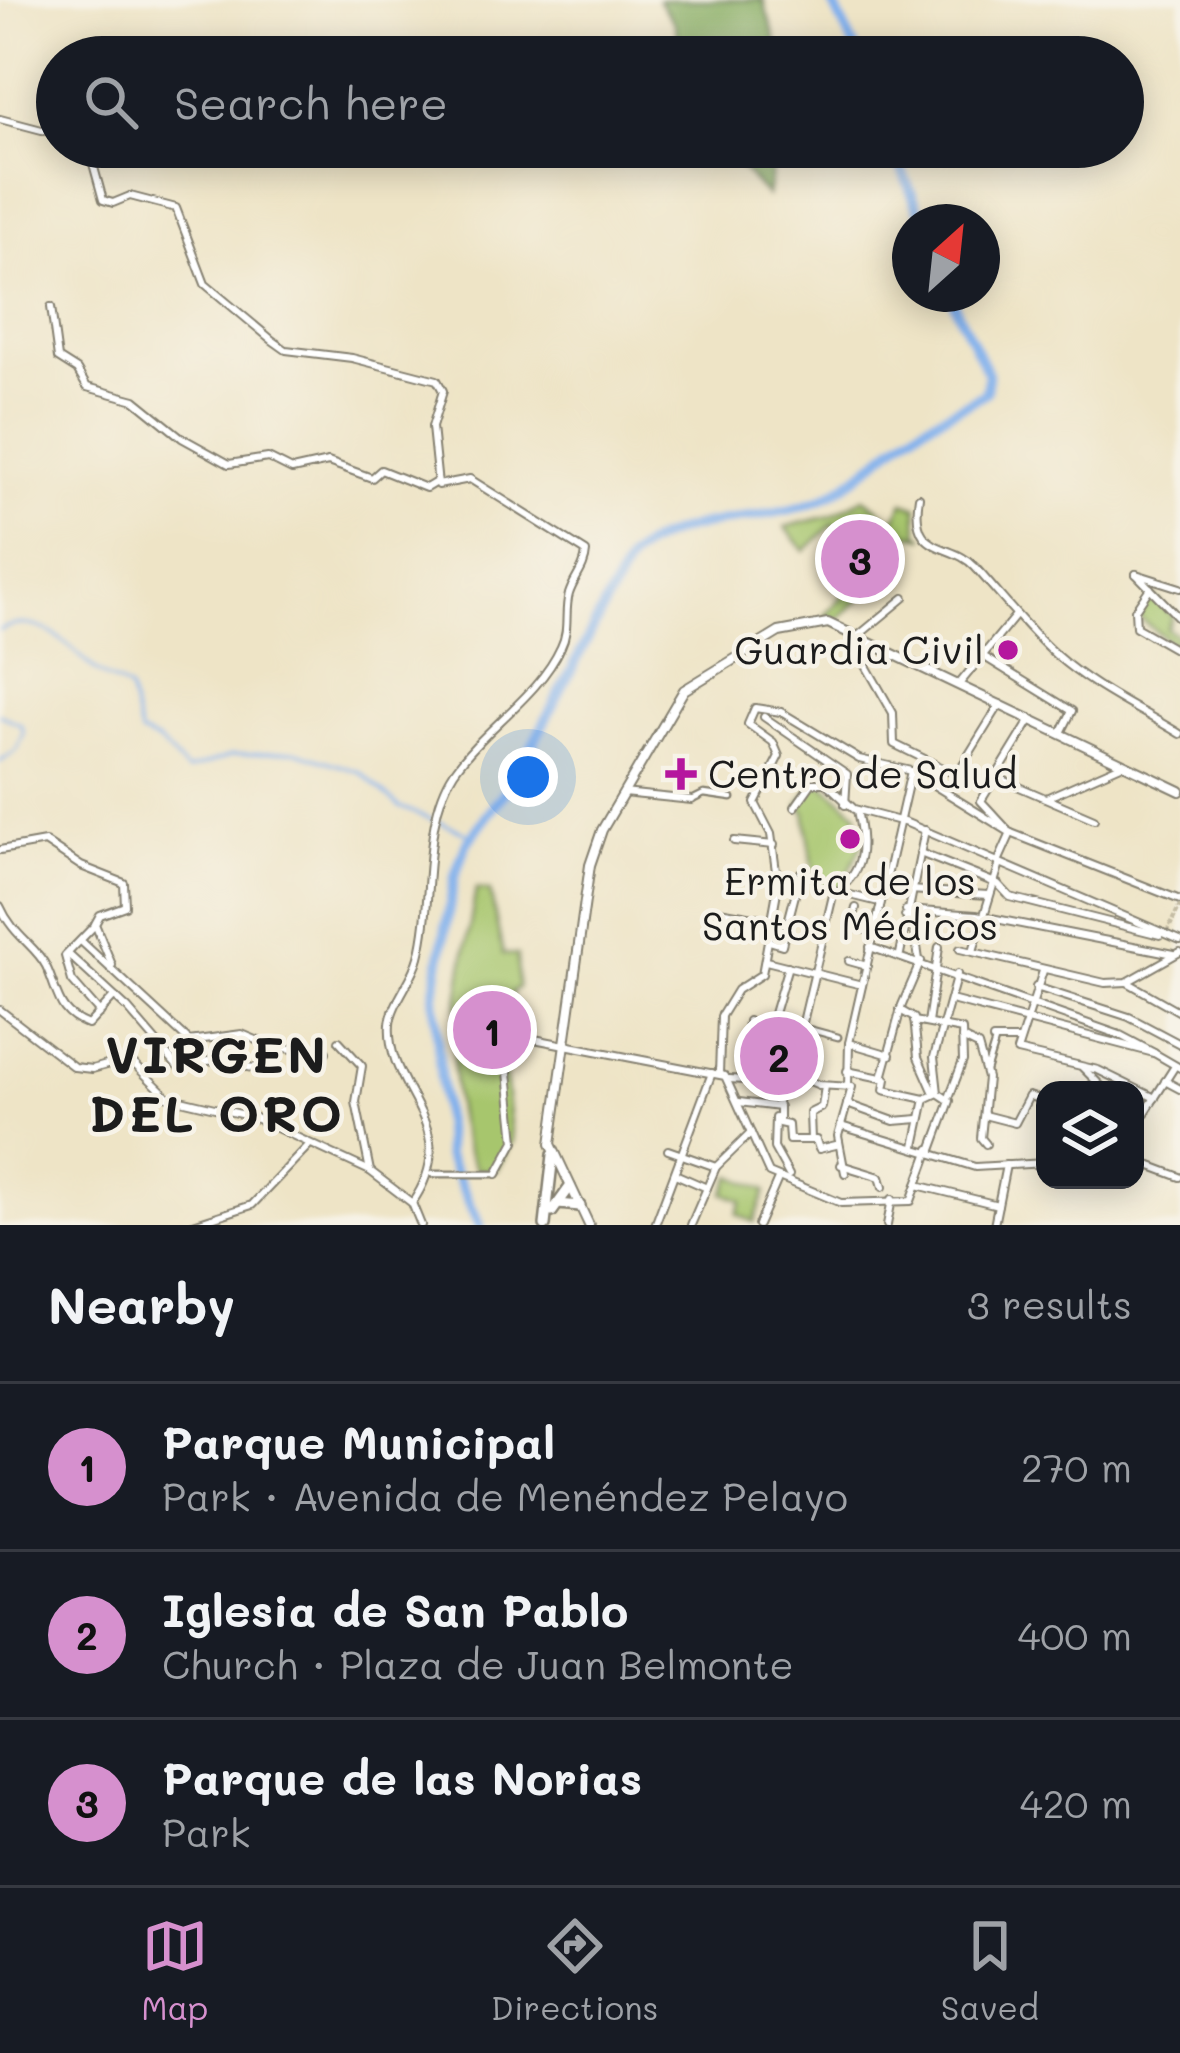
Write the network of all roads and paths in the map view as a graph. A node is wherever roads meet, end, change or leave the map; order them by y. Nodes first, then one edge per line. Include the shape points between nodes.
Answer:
1 (0, 119) edge
2 (36, 128) edge
3 (94, 168) edge
4 (51, 307) dead end
5 (437, 479) junction
6 (919, 497) dead end
7 (1150, 588) junction
8 (1180, 588) edge
9 (904, 598) dead end
10 (1016, 615) junction
11 (1180, 619) edge
12 (859, 635) junction
13 (1180, 652) edge
14 (983, 656) junction
15 (865, 664) joint
16 (960, 683) junction
17 (1000, 704) junction
18 (764, 718) dead end
19 (1031, 719) junction
20 (1061, 733) junction
21 (1180, 734) edge
22 (963, 764) dead end
23 (1124, 764) junction
24 (911, 771) junction
25 (957, 775) tunnel mouth
26 (994, 776) junction
27 (1180, 791) edge
28 (622, 793) junction
29 (733, 798) dead end
30 (1046, 798) junction
31 (692, 800) joint
32 (845, 805) junction
33 (794, 807) dead end
34 (857, 810) junction
35 (1094, 819) dead end
36 (899, 821) junction
37 (925, 830) junction
38 (1009, 832) junction
39 (734, 842) dead end
40 (774, 845) junction
41 (0, 850) edge
42 (920, 853) junction
43 (999, 862) junction
44 (801, 872) dead end
45 (991, 882) junction
46 (843, 886) joint
47 (882, 887) junction
48 (833, 888) junction
49 (910, 891) junction
50 (988, 895) junction
51 (1180, 900) edge
52 (879, 902) junction
53 (0, 906) edge
54 (856, 908) dead end
55 (719, 911) dead end
56 (906, 913) junction
57 (982, 916) junction
58 (772, 920) junction
59 (95, 924) junction
60 (873, 931) junction
61 (1169, 935) junction
62 (1180, 940) edge
63 (769, 941) junction
64 (82, 942) junction
65 (870, 947) junction
66 (939, 947) dead end
67 (960, 950) dead end
68 (973, 952) junction
69 (1177, 953) edge
70 (900, 954) junction
71 (66, 955) junction
72 (766, 961) junction
73 (849, 961) dead end
74 (920, 961) junction
75 (867, 965) junction
76 (788, 966) junction
77 (935, 966) junction
78 (115, 970) junction
79 (1043, 971) junction
80 (815, 973) junction
81 (957, 974) junction
82 (1127, 982) junction
83 (863, 985) junction
84 (1036, 987) junction
85 (114, 997) junction
86 (951, 1000) junction
87 (1031, 1002) junction
88 (0, 1010) edge
89 (900, 1010) junction
90 (1180, 1012) edge
91 (100, 1013) junction
92 (1025, 1020) junction
93 (748, 1021) dead end
94 (914, 1021) junction
95 (928, 1023) junction
96 (945, 1026) junction
97 (802, 1028) junction
98 (962, 1034) junction
99 (838, 1037) dead end
100 (995, 1040) joint
101 (1020, 1040) junction
102 (339, 1041) dead end
103 (563, 1043) junction
104 (849, 1043) junction
105 (1180, 1044) edge
106 (273, 1047) junction
107 (326, 1052) dead end
108 (1154, 1053) junction
109 (890, 1055) junction
110 (1081, 1065) junction
111 (1177, 1067) edge
112 (847, 1070) junction
113 (791, 1071) junction
114 (986, 1071) junction
115 (716, 1074) junction
116 (882, 1078) junction
117 (729, 1079) junction
118 (1096, 1081) edge
119 (1166, 1081) junction
120 (753, 1082) junction
121 (779, 1082) junction
122 (825, 1086) junction
123 (850, 1087) junction
124 (1180, 1089) edge
125 (936, 1093) junction
126 (949, 1096) junction
127 (1036, 1098) edge
128 (1155, 1098) junction
129 (925, 1099) junction
130 (739, 1102) junction
131 (847, 1104) junction
132 (776, 1106) junction
133 (1144, 1112) edge
134 (984, 1115) junction
135 (920, 1119) junction
136 (841, 1126) junction
137 (751, 1133) junction
138 (811, 1140) junction
139 (310, 1144) junction
140 (986, 1144) dead end
141 (838, 1145) junction
142 (915, 1145) junction
143 (931, 1149) junction
144 (668, 1150) dead end
145 (682, 1154) junction
146 (553, 1155) junction
147 (1144, 1161) edge
148 (1036, 1163) edge
149 (1006, 1165) junction
150 (716, 1167) junction
151 (370, 1171) junction
152 (435, 1174) junction
153 (497, 1174) joint
154 (675, 1174) junction
155 (789, 1175) dead end
156 (1180, 1176) edge
157 (778, 1179) junction
158 (917, 1185) junction
159 (570, 1187) junction
160 (883, 1187) dead end
161 (707, 1188) junction
162 (892, 1198) junction
163 (412, 1203) junction
164 (998, 1205) junction
165 (580, 1206) junction
166 (551, 1211) edge
167 (190, 1225) edge
168 (421, 1225) edge
169 (589, 1225) edge
170 (655, 1225) edge
171 (691, 1225) edge
172 (758, 1225) edge
173 (886, 1225) edge
174 (994, 1225) edge

1 - 2 street
3 - 5 street via 103,200 130,196 176,208 206,284 286,350 436,380 443,391 434,412
4 - 5 street via 58,358 87,387 135,400 229,464 268,458 292,470 328,462 372,478 392,470 426,488
5 - 152 street via 445,488 480,483 586,558 569,594 559,654 456,769 439,800 423,938 390,1023
6 - 10 street via 928,539 974,565
7 - 8 street via 1136,574
7 - 11 street
7 - 13 street via 1135,610 1136,627
9 - 12 street
10 - 14 street
10 - 21 street via 1079,674
12 - 15 street via 872,659
12 - 16 street
12 - 28 street via 828,623 793,628 700,677 668,710
14 - 16 street
14 - 20 street via 1072,711
15 - 25 street via 893,713 895,744
16 - 17 street
17 - 19 street
17 - 22 street
18 - 32 street via 847,774
19 - 20 street
19 - 26 street
20 - 23 street
23 - 27 street
23 - 30 street
24 - 36 street
24 - 38 street
24 - 40 street via 859,759 761,707 748,717 779,756 755,797
26 - 30 street
26 - 38 street via 981,801
28 - 31 street
28 - 103 street via 590,865
29 - 31 street
30 - 35 street
32 - 33 street via 821,782 805,788
32 - 34 street
34 - 36 street
34 - 46 street via 863,845
36 - 37 street
36 - 47 street
37 - 42 street
37 - 43 street
38 - 43 street
38 - 51 street
39 - 40 street
40 - 58 street
41 - 59 street via 45,842 124,884 125,906
42 - 45 street
42 - 49 street
43 - 45 street
43 - 61 street
44 - 63 street via 782,945
45 - 50 street
45 - 61 street via 1010,897
46 - 48 street
47 - 49 street
47 - 52 street
48 - 52 street
48 - 80 street
49 - 50 street
49 - 56 street
50 - 57 street
52 - 60 street
53 - 91 street via 46,967 56,1002 84,1024
54 - 60 street via 851,927
55 - 58 street
56 - 57 street
56 - 70 street
56 - 74 street
57 - 68 street
57 - 69 street
58 - 63 street
59 - 64 street
59 - 78 street
60 - 65 street
61 - 62 street
63 - 72 street
64 - 71 street
64 - 78 street
65 - 70 street
65 - 75 street
66 - 77 street
67 - 68 street
68 - 79 street
69 - 82 street
70 - 74 street
71 - 85 street
71 - 91 street via 72,981
72 - 76 street
72 - 115 street via 721,1016
73 - 75 street
74 - 77 street
74 - 89 street
75 - 83 street
76 - 80 street
76 - 113 street via 760,1064
77 - 81 street
77 - 95 street
78 - 106 street via 189,1041 242,1034
79 - 82 street
79 - 84 street
80 - 83 street
80 - 97 street
81 - 86 street
81 - 87 street
82 - 90 street
83 - 104 street
84 - 87 street
84 - 105 street via 1129,1016
85 - 91 street
85 - 106 street via 177,1066 214,1060 253,1068 272,1059
86 - 92 street
86 - 96 street
87 - 92 street
87 - 108 street
88 - 139 street via 74,1067 129,1059 168,1097 224,1106
89 - 94 street
89 - 109 street
92 - 101 street
92 - 108 street
93 - 120 street
94 - 95 street
94 - 125 street via 918,1057
95 - 96 street
96 - 98 street
96 - 125 street via 934,1057
97 - 99 street
97 - 113 street
98 - 114 street via 978,1046
98 - 126 street via 963,1061
100 - 101 street
100 - 114 street
101 - 110 street via 1016,1051
102 - 151 street via 362,1066 356,1102
103 - 115 street
103 - 146 street
103 - 153 street via 508,1047 515,1141
104 - 109 street
104 - 112 street
106 - 107 street
108 - 111 street
109 - 116 street
110 - 118 street
110 - 128 street
111 - 119 street
112 - 116 street
112 - 123 street
113 - 121 street
113 - 122 street
114 - 134 street
115 - 117 street
115 - 145 street
116 - 129 street via 884,1090
117 - 120 street
117 - 130 street
119 - 124 street
119 - 128 street
120 - 121 street
121 - 132 street
122 - 123 street
122 - 138 street via 822,1107 809,1113
123 - 131 street
125 - 126 street
125 - 129 street
126 - 143 street
127 - 134 street via 1029,1096 1015,1123
128 - 133 street
129 - 135 street
130 - 132 street
130 - 137 street
131 - 135 street via 894,1121
131 - 136 street
132 - 138 street via 790,1140
132 - 155 street via 774,1148
134 - 140 street
135 - 142 street
136 - 141 street
136 - 142 street
137 - 150 street
137 - 157 street
138 - 141 street via 819,1149
139 - 151 street
139 - 167 street via 252,1205
141 - 160 street via 843,1169 880,1177
142 - 143 street
143 - 149 street via 974,1167
143 - 158 street
144 - 145 street
145 - 150 street
145 - 154 street
146 - 159 street
146 - 166 main road
147 - 156 street
148 - 149 street
149 - 164 street
150 - 161 street
151 - 163 street
152 - 153 street
152 - 163 street
154 - 161 street
154 - 170 street
157 - 162 street via 841,1203
157 - 172 street
158 - 162 street via 911,1201
158 - 164 street
159 - 165 street
159 - 166 main road
161 - 171 street
162 - 173 street
163 - 168 street
164 - 174 street
165 - 166 main road
165 - 169 street

